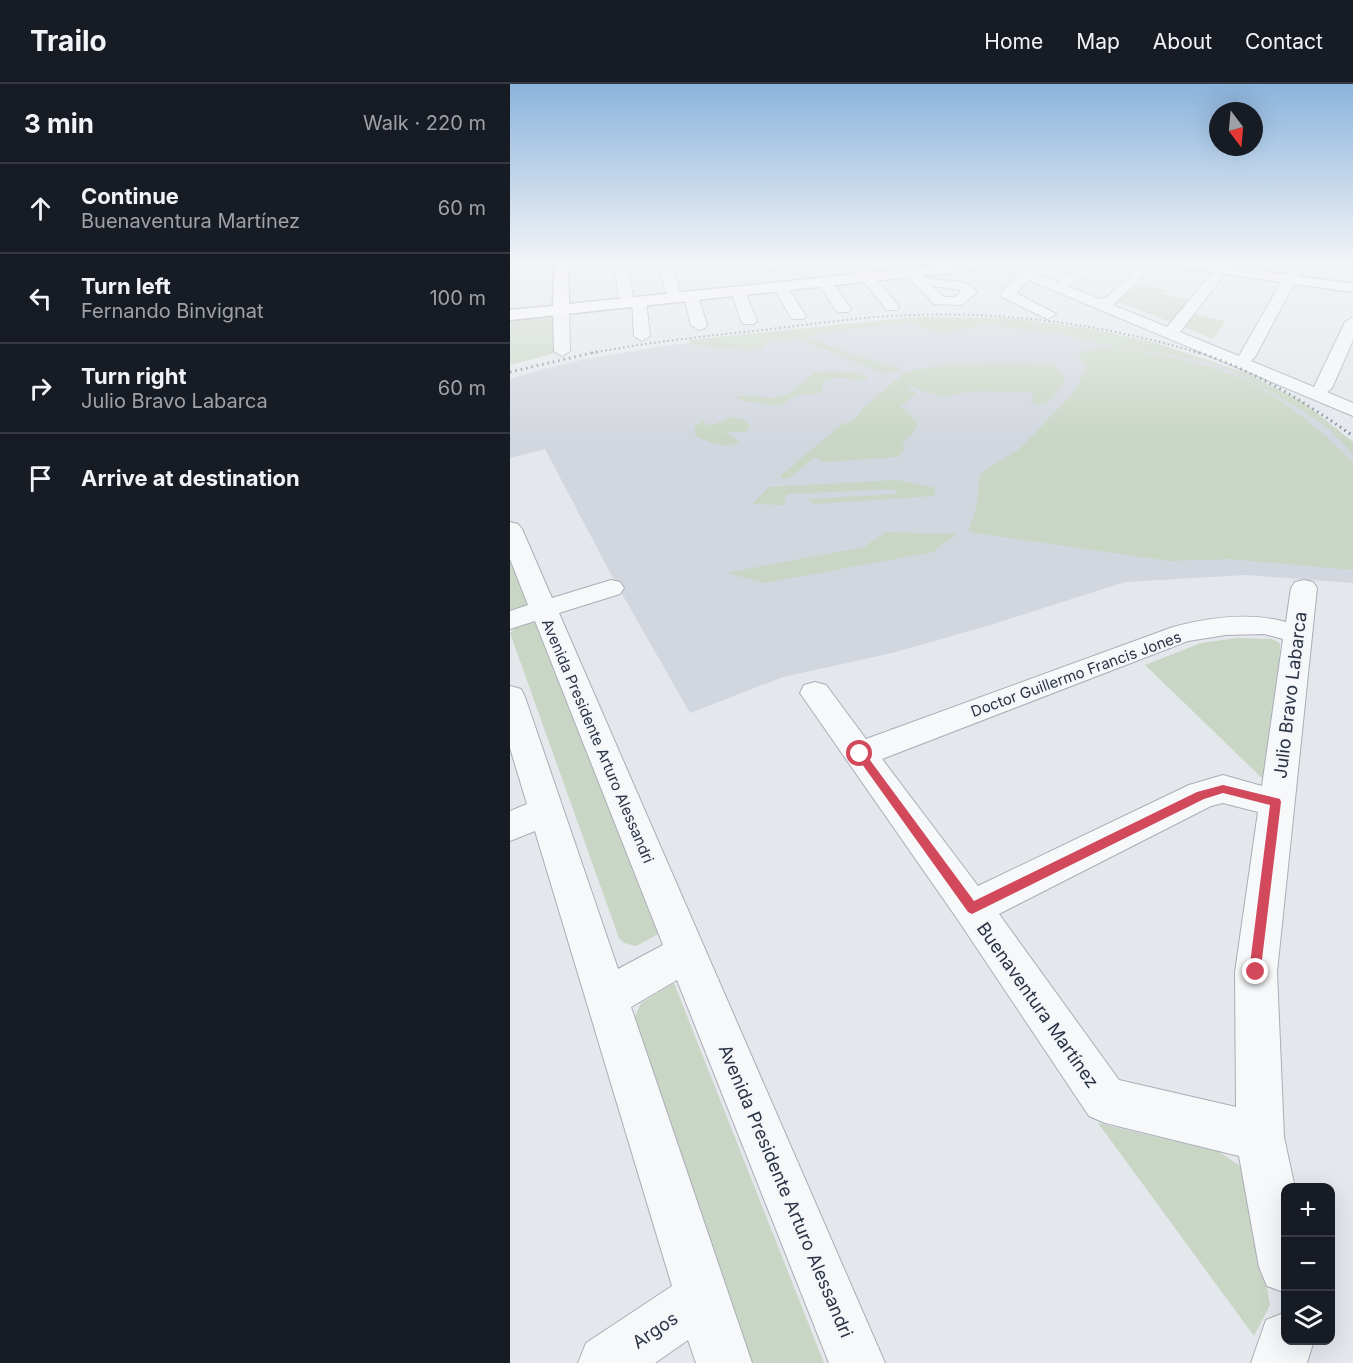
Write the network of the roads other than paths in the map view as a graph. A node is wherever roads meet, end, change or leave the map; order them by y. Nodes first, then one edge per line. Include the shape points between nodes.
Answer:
1 (561, 321) edge
2 (638, 321) edge
3 (698, 321) edge
4 (1149, 321) edge
5 (1181, 321) edge
6 (1267, 321) edge
7 (1353, 322) edge
8 (699, 325) dead end
9 (1173, 331) junction
10 (642, 336) dead end
11 (562, 351) dead end
12 (1247, 357) junction
13 (1323, 388) junction
14 (1353, 401) edge
15 (1353, 410) edge
16 (510, 529) edge
17 (611, 588) dead end
18 (1304, 588) dead end
19 (527, 615) edge
20 (1296, 634) junction
21 (815, 693) dead end
22 (510, 697) edge
23 (860, 754) junction
24 (1276, 802) junction
25 (529, 819) edge
26 (972, 908) junction
27 (687, 953) junction
28 (608, 997) junction
29 (1260, 1137) junction
30 (1281, 1242) edge
31 (703, 1297) junction
32 (1285, 1345) edge
33 (606, 1363) edge
34 (724, 1363) edge
35 (857, 1363) edge
36 (1279, 1363) edge

1 - 11 street
2 - 10 street
3 - 8 street
4 - 9 street
5 - 9 street
6 - 12 street
7 - 13 street
9 - 12 street
9 - 15 street
12 - 13 street
13 - 14 street
16 - 19 street, Avenida Presidente Arturo Alessandri
17 - 19 street
18 - 20 street, Julio Bravo Labarca
19 - 27 street, Avenida Presidente Arturo Alessandri
20 - 23 street, Doctor Guillermo Francis Jones via 1264,625 1183,633
20 - 24 street, Julio Bravo Labarca
21 - 23 street, Buenaventura Martínez
22 - 25 street
23 - 26 street, Buenaventura Martínez
24 - 26 street via 1223,789 1201,795
24 - 29 street, Julio Bravo Labarca via 1256,972
25 - 28 street
26 - 29 street, Buenaventura Martínez via 1105,1100
27 - 28 street
27 - 35 street, Avenida Presidente Arturo Alessandri
28 - 31 street
29 - 30 street, Julio Bravo Labarca
31 - 33 street, Argos
31 - 34 street
32 - 36 street

